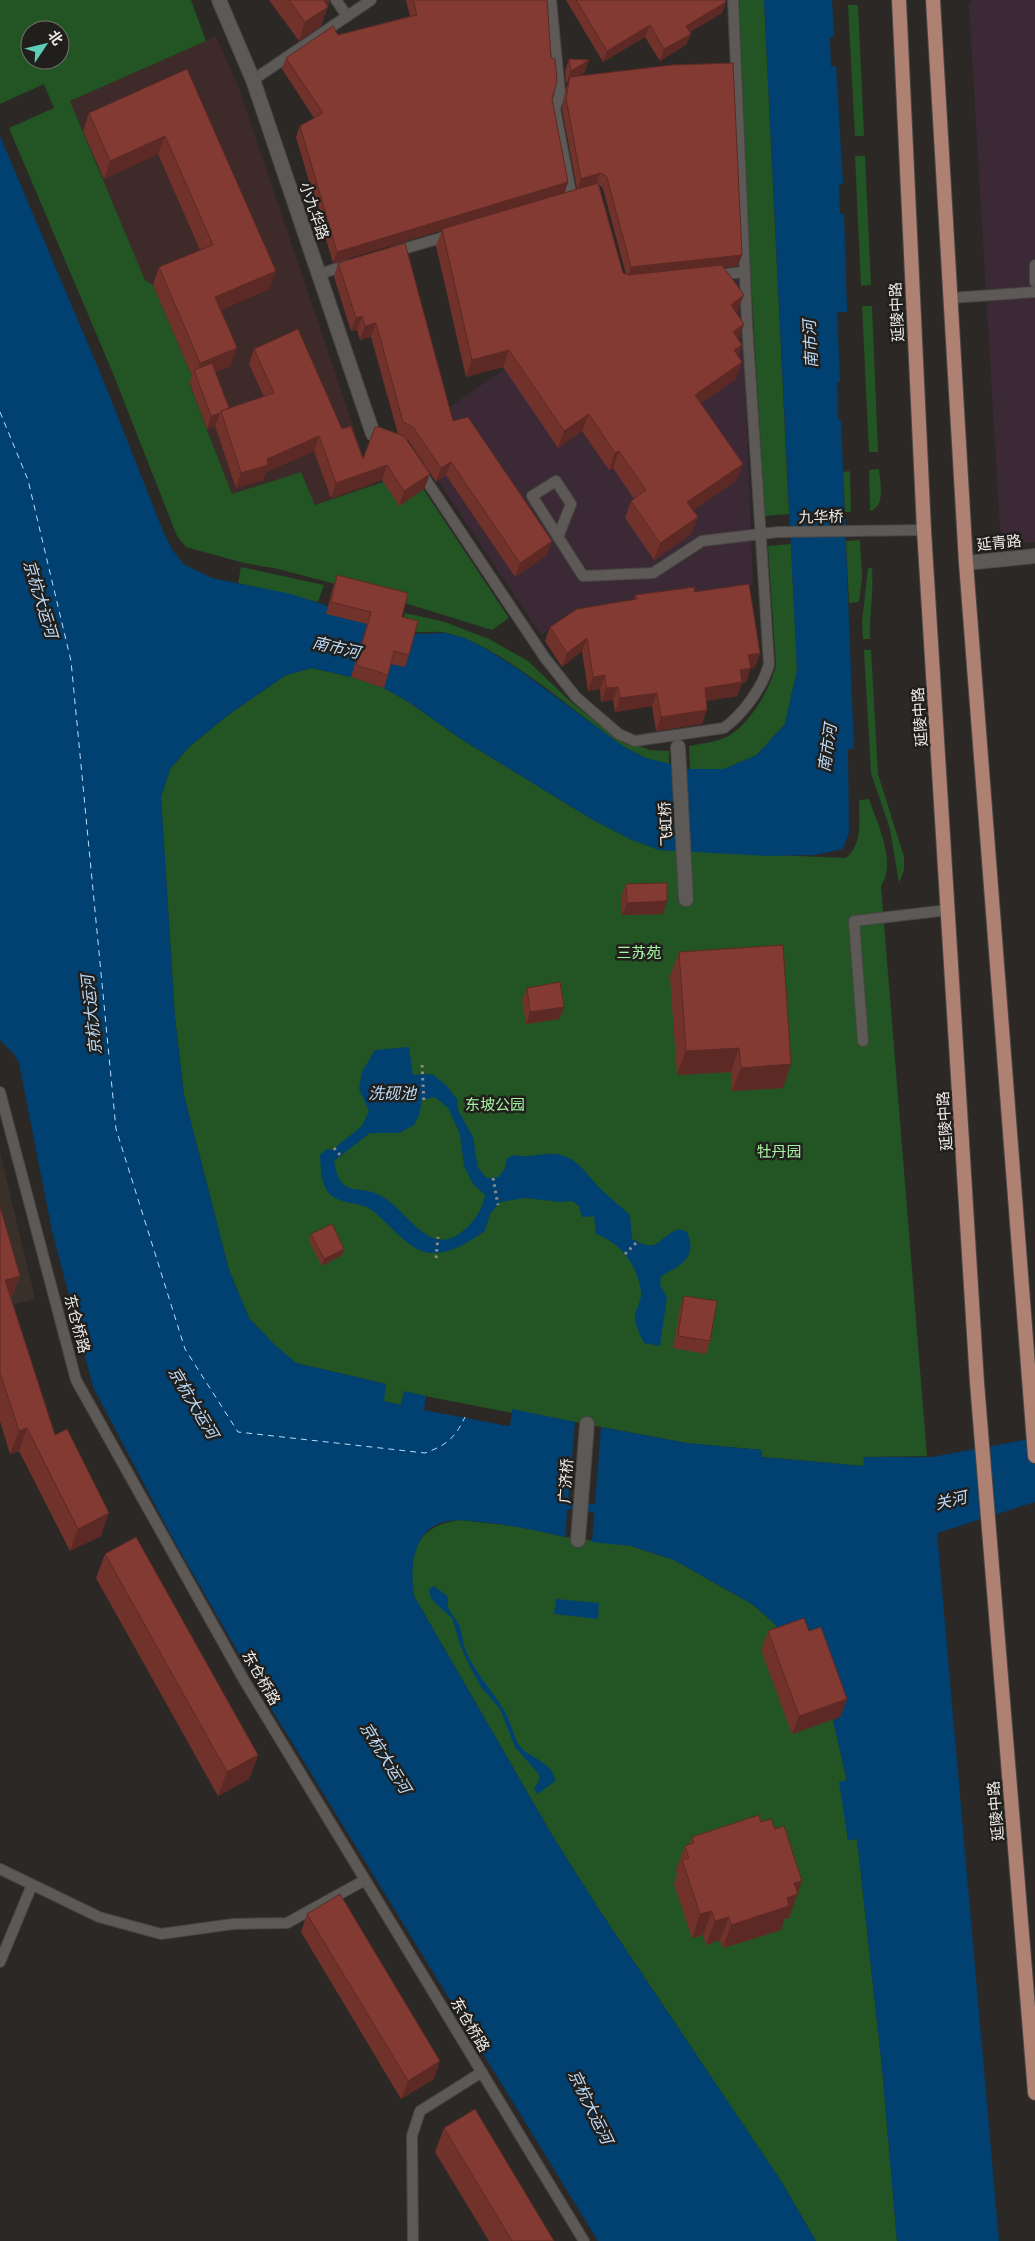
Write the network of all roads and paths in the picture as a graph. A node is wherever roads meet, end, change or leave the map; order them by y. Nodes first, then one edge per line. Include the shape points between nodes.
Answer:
1 (219, 0) edge
2 (336, 0) edge
3 (371, 0) edge
4 (551, 0) edge
5 (733, 0) edge
6 (899, 0) edge
7 (933, 0) edge
8 (347, 16) junction
9 (253, 80) junction
10 (571, 199) edge
11 (459, 232) edge
12 (384, 254) edge
13 (356, 263) edge
14 (1035, 265) edge
15 (745, 272) junction
16 (319, 274) junction
17 (707, 276) edge
18 (1035, 282) edge
19 (1035, 292) edge
20 (950, 298) junction
21 (377, 435) edge
22 (413, 460) edge
23 (924, 530) junction
24 (761, 534) junction
25 (558, 537) junction
26 (1035, 556) edge
27 (966, 563) junction
28 (678, 748) dead end
29 (686, 899) dead end
30 (948, 910) junction
31 (862, 1041) dead end
32 (422, 1065) dead end
33 (0, 1092) edge
34 (424, 1104) dead end
35 (334, 1148) dead end
36 (340, 1156) dead end
37 (494, 1178) dead end
38 (498, 1205) dead end
39 (438, 1237) dead end
40 (638, 1241) dead end
41 (625, 1254) dead end
42 (436, 1258) dead end
43 (1031, 1369) edge
44 (587, 1424) dead end
45 (1035, 1456) edge
46 (578, 1540) dead end
47 (0, 1870) edge
48 (365, 1880) junction
49 (32, 1885) junction
50 (0, 1962) edge
51 (482, 2072) junction
52 (1035, 2093) edge
53 (413, 2241) edge
54 (584, 2241) edge

1 - 9 street, 小九华路
2 - 8 lane
3 - 8 lane
4 - 10 lane via 560,93 555,110
5 - 15 lane
6 - 23 main road, 延陵中路
7 - 20 main road
8 - 9 lane
9 - 16 street, 小九华路
11 - 12 lane
13 - 16 lane
14 - 18 lane
15 - 17 lane
15 - 24 lane
16 - 21 street, 小九华路
19 - 20 lane
20 - 27 main road
22 - 24 lane via 545,658 576,697 619,734 636,741 724,728 736,719 766,676 769,664
23 - 24 lane, 九华桥
23 - 30 main road, 延陵中路
24 - 25 lane, 九华桥 via 702,541 653,573 583,576
25 - 25 lane via 571,504 556,481 532,496
26 - 27 street, 延青路
27 - 43 main road
28 - 29 street, 飞虹桥
30 - 31 lane via 854,921
30 - 52 main road, 延陵中路 via 981,1431
32 - 34 path
33 - 48 lane, 东仓桥路 via 76,1380 244,1680
35 - 36 path
37 - 38 path
39 - 42 path
40 - 41 path
43 - 45 main road
44 - 46 street, 广济桥
47 - 49 lane
48 - 49 lane via 288,1923 233,1924 160,1934 98,1917
48 - 51 lane, 东仓桥路
49 - 50 lane
51 - 53 lane via 420,2111 412,2136
51 - 54 lane, 东仓桥路

